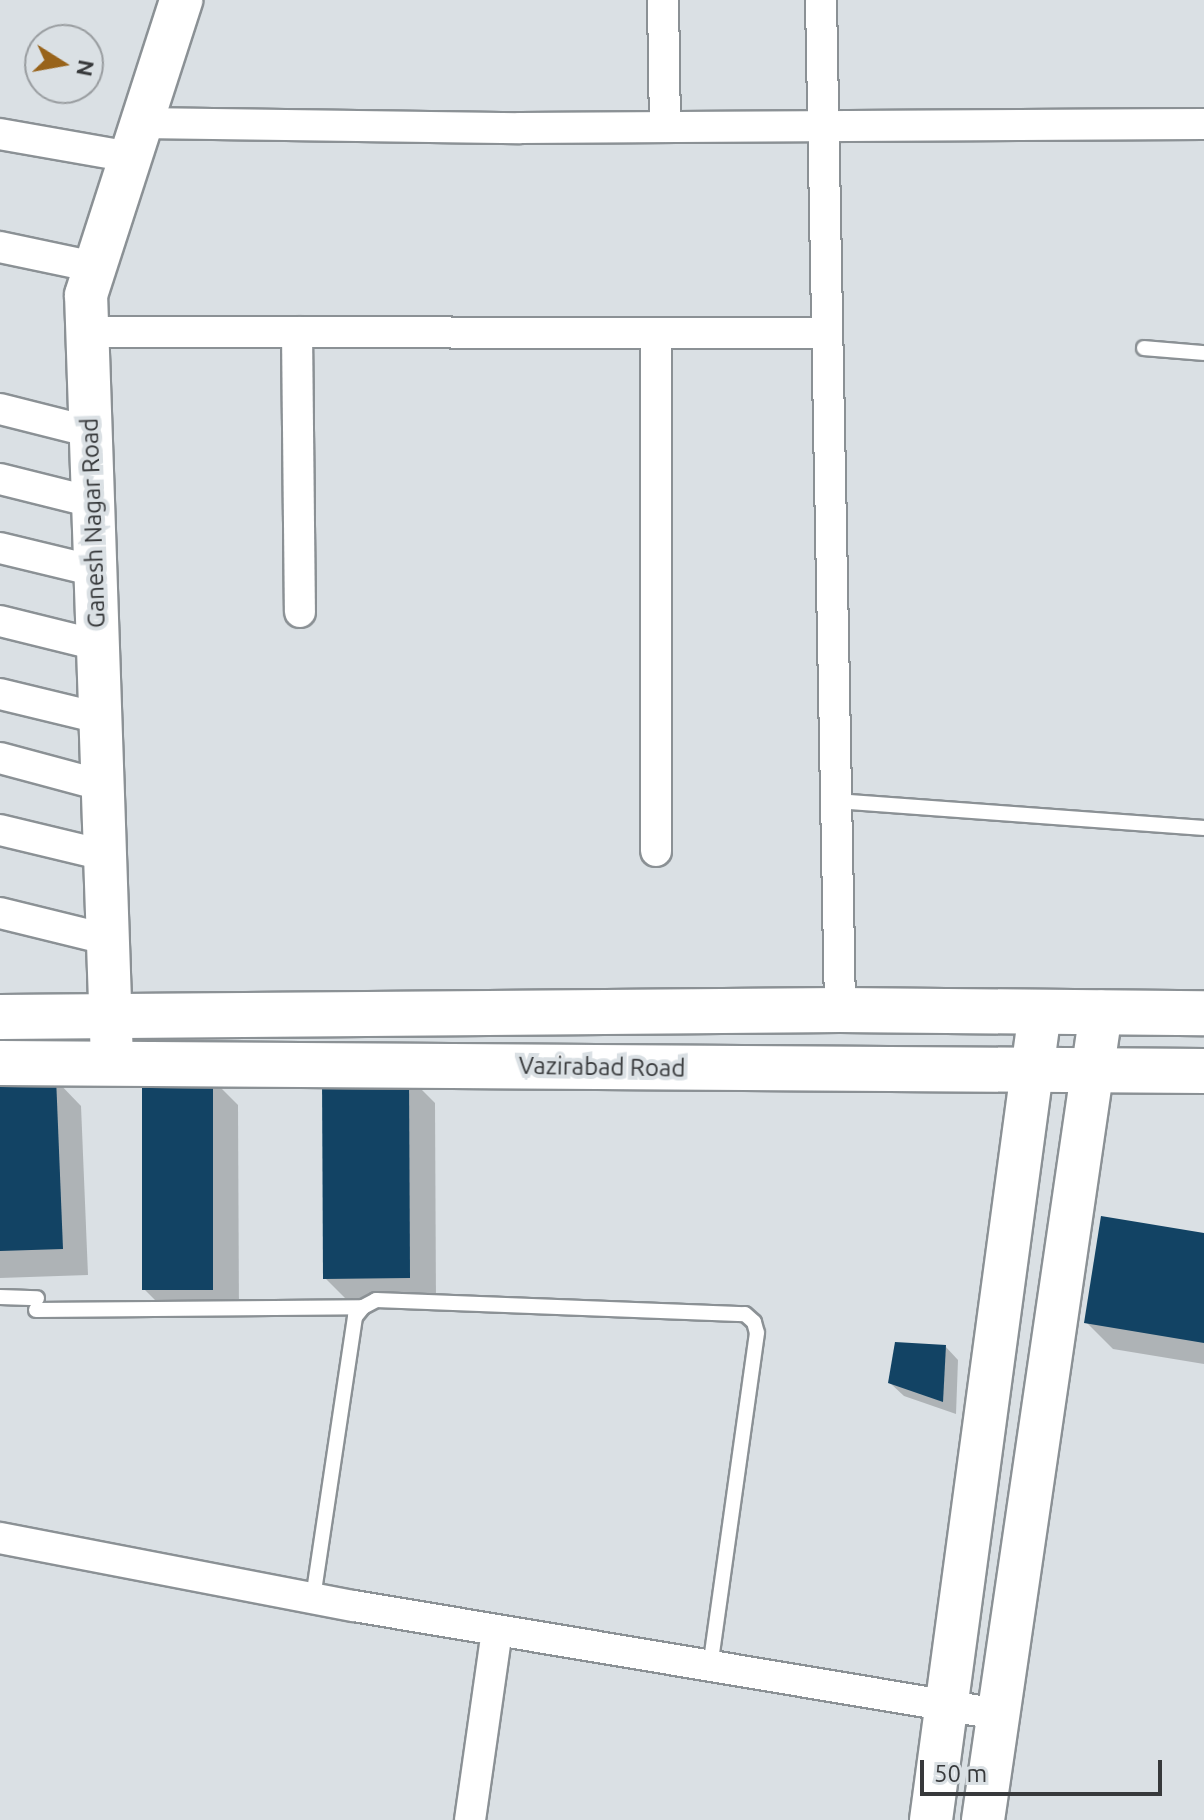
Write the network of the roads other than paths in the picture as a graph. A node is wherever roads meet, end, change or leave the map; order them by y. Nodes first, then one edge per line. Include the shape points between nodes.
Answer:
1 (181, 0) edge
2 (663, 0) edge
3 (821, 0) edge
4 (1204, 124) edge
5 (665, 127) junction
6 (822, 128) junction
7 (0, 134) edge
8 (136, 140) junction
9 (0, 247) edge
10 (95, 267) junction
11 (88, 332) junction
12 (297, 332) junction
13 (826, 333) junction
14 (656, 334) junction
15 (1144, 348) dead end
16 (1204, 353) edge
17 (0, 409) edge
18 (91, 432) junction
19 (0, 479) edge
20 (92, 502) junction
21 (0, 548) edge
22 (95, 571) junction
23 (300, 612) dead end
24 (0, 621) edge
25 (97, 645) junction
26 (0, 694) edge
27 (99, 718) junction
28 (0, 758) edge
29 (101, 785) junction
30 (836, 801) junction
31 (1204, 828) edge
32 (0, 830) edge
33 (656, 851) dead end
34 (104, 855) junction
35 (0, 913) edge
36 (106, 939) junction
37 (840, 1010) junction
38 (1040, 1012) junction
39 (1101, 1012) junction
40 (108, 1013) junction
41 (1204, 1013) edge
42 (0, 1017) edge
43 (112, 1061) junction
44 (0, 1063) edge
45 (1034, 1067) junction
46 (1094, 1069) junction
47 (1204, 1071) edge
48 (0, 1297) edge
49 (363, 1307) junction
50 (0, 1538) edge
51 (313, 1598) junction
52 (497, 1631) junction
53 (710, 1667) junction
54 (947, 1707) junction
55 (997, 1714) junction
56 (470, 1820) edge
57 (931, 1820) edge
58 (983, 1820) edge

1 - 8 main road, Ganesh Nagar Road
2 - 5 street
3 - 6 street
4 - 6 street
5 - 6 street
5 - 8 street
6 - 13 street
7 - 8 street
8 - 10 main road, Ganesh Nagar Road
9 - 10 street
10 - 11 main road, Ganesh Nagar Road via 86,295
11 - 12 street
11 - 18 main road, Ganesh Nagar Road
12 - 14 street
12 - 23 street
13 - 14 street
13 - 30 street
14 - 33 street
15 - 16 lane
17 - 18 street
18 - 20 main road, Ganesh Nagar Road
19 - 20 street
20 - 22 main road, Ganesh Nagar Road
21 - 22 street
22 - 25 main road, Ganesh Nagar Road
24 - 25 street
25 - 27 main road, Ganesh Nagar Road
26 - 27 street
27 - 29 main road, Ganesh Nagar Road
28 - 29 street
29 - 34 main road, Ganesh Nagar Road
30 - 31 lane
30 - 37 street
32 - 34 street
34 - 36 main road, Ganesh Nagar Road
35 - 36 street
36 - 40 main road, Ganesh Nagar Road
37 - 38 main road
37 - 40 main road
38 - 39 main road
38 - 45 main road
39 - 41 main road
39 - 46 main road
40 - 42 main road
40 - 43 main road, Ganesh Nagar Road
43 - 44 main road, Vazirabad Road
43 - 45 main road, Vazirabad Road via 841,1071
45 - 46 main road, Vazirabad Road
45 - 54 main road
46 - 47 main road, Vazirabad Road
46 - 55 main road
48 - 49 lane via 36,1304
49 - 51 lane via 355,1317
49 - 53 lane via 376,1300 745,1314 754,1322 757,1333
50 - 51 street
51 - 52 street
52 - 53 street
52 - 56 street
53 - 54 street
54 - 55 street
54 - 57 main road
55 - 58 main road

